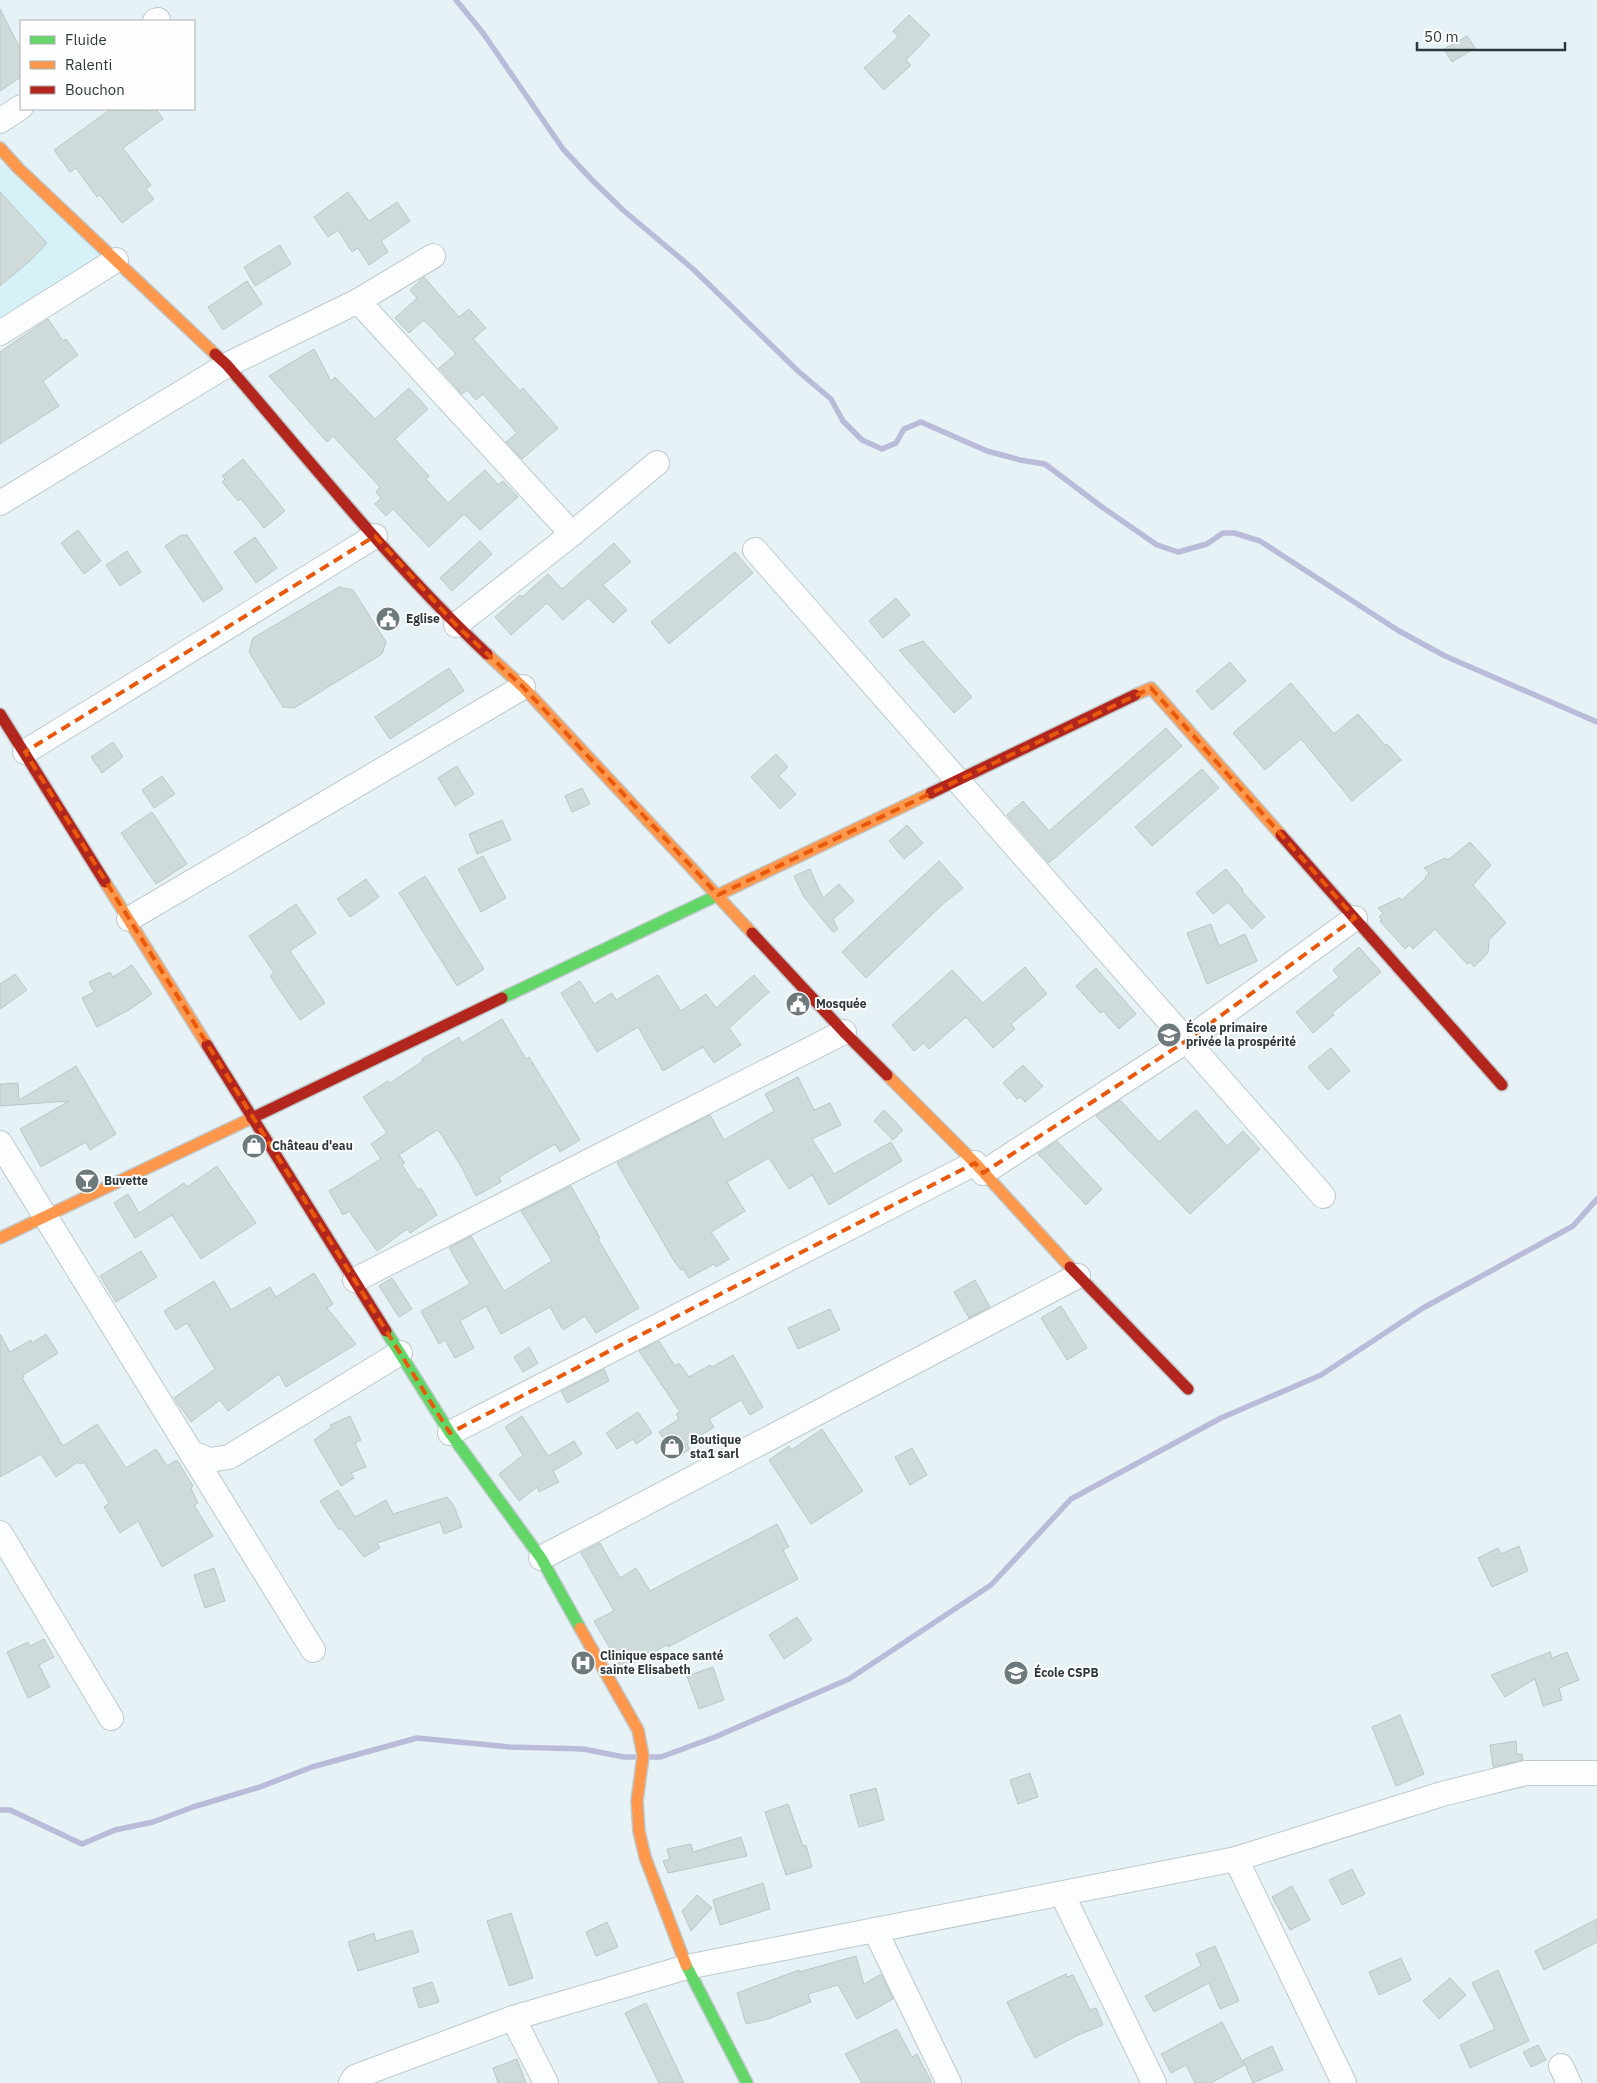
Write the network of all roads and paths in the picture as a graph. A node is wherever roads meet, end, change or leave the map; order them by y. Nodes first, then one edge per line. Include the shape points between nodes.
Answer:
1 (20, 108) edge
2 (0, 121) edge
3 (0, 148) edge
4 (433, 256) dead end
5 (116, 260) junction
6 (358, 301) junction
7 (0, 332) edge
8 (227, 365) junction
9 (657, 463) dead end
10 (0, 503) edge
11 (572, 534) junction
12 (375, 536) junction
13 (755, 550) dead end
14 (456, 625) junction
15 (523, 687) junction
16 (0, 714) edge
17 (25, 752) junction
18 (956, 781) junction
19 (718, 895) junction
20 (129, 918) junction
21 (1354, 918) junction
22 (844, 1032) junction
23 (1186, 1041) junction
24 (1502, 1085) dead end
25 (254, 1117) junction
26 (0, 1143) edge
27 (979, 1168) junction
28 (1323, 1196) dead end
29 (46, 1217) junction
30 (0, 1238) edge
31 (1078, 1276) junction
32 (355, 1280) junction
33 (400, 1353) junction
34 (1188, 1389) dead end
35 (450, 1433) junction
36 (192, 1453) junction
37 (0, 1533) edge
38 (541, 1558) junction
39 (313, 1650) dead end
40 (112, 1718) dead end
41 (1597, 1774) edge
42 (1236, 1860) junction
43 (1062, 1894) junction
44 (875, 1930) junction
45 (686, 1966) junction
46 (513, 2018) junction
47 (351, 2083) edge
48 (546, 2083) edge
49 (747, 2083) edge
50 (949, 2083) edge
51 (1154, 2083) edge
52 (1344, 2083) edge

1 - 2 street
3 - 5 street
4 - 6 street
5 - 7 street
5 - 8 street
6 - 8 street
6 - 11 street
8 - 10 street
8 - 12 street
9 - 11 street
11 - 14 street
12 - 14 street
12 - 17 street
13 - 18 street
14 - 15 street
15 - 19 street
15 - 20 street
16 - 17 street
17 - 20 street
18 - 19 street
18 - 21 street via 1151,688
18 - 23 street
19 - 22 street
19 - 25 street
20 - 25 street
21 - 23 street
21 - 24 street
22 - 27 street
22 - 32 street
23 - 27 street
23 - 28 street
25 - 29 street
25 - 32 street
26 - 29 street
27 - 31 street
27 - 35 street
29 - 30 street
29 - 36 street
31 - 34 street
31 - 38 street
32 - 33 street
33 - 35 street
33 - 36 street via 229,1457 210,1460
35 - 38 street
36 - 39 street
37 - 40 street
38 - 45 street via 638,1730 643,1756 637,1801 642,1843
41 - 42 street via 1526,1773 1442,1794
42 - 43 street
42 - 52 street
43 - 44 street
43 - 51 street
44 - 45 street
44 - 50 street
45 - 46 street
45 - 49 street
46 - 47 street via 355,2078
46 - 48 street

